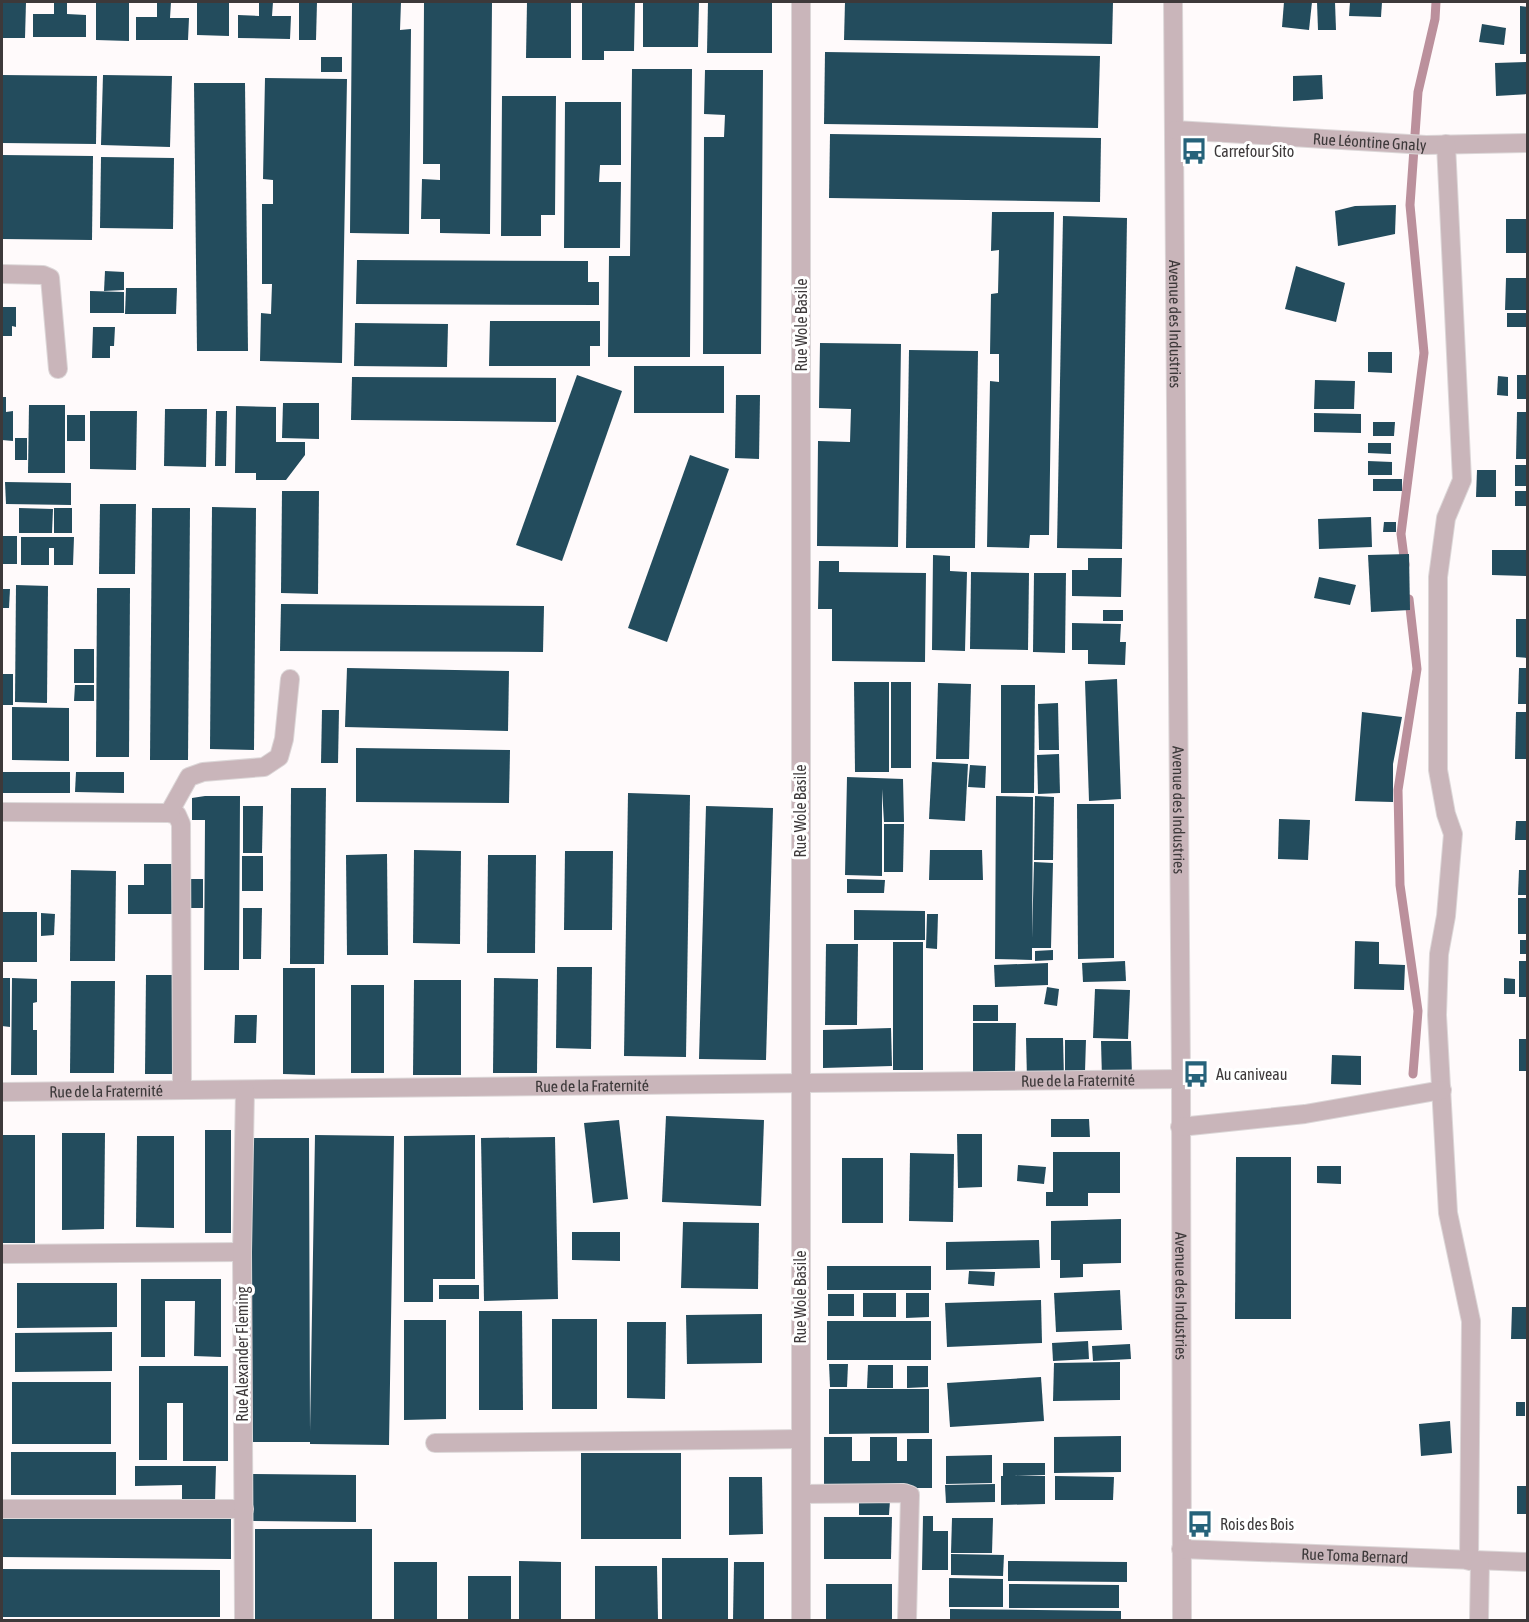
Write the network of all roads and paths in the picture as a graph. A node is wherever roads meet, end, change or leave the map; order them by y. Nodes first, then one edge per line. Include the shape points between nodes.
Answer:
1 (801, 2) edge
2 (1173, 2) edge
3 (1175, 130) junction
4 (1527, 143) edge
5 (1446, 144) junction
6 (2, 274) edge
7 (58, 369) dead end
8 (290, 679) dead end
9 (2, 812) edge
10 (169, 813) junction
11 (1181, 1079) junction
12 (800, 1083) junction
13 (182, 1090) junction
14 (245, 1090) junction
15 (1442, 1090) junction
16 (2, 1092) edge
17 (1180, 1127) junction
18 (242, 1252) junction
19 (2, 1254) edge
20 (800, 1439) junction
21 (435, 1443) dead end
22 (801, 1494) junction
23 (2, 1509) edge
24 (244, 1509) junction
25 (1181, 1549) junction
26 (1475, 1561) junction
27 (1527, 1562) edge
28 (244, 1619) edge
29 (801, 1620) edge
30 (907, 1620) edge
31 (1182, 1620) edge
32 (1479, 1620) edge

1 - 12 street, Rue Wole Basile
2 - 3 street, Avenue des Industries
3 - 5 street, Rue Léontine Gnaly
3 - 11 street, Avenue des Industries
4 - 5 street, Rue Léontine Gnaly
5 - 15 street via 1462,480 1446,518 1438,577 1438,770 1453,834 1446,916 1438,954
6 - 7 street via 43,275 50,279
8 - 10 street via 279,757 264,767 203,772 189,777
9 - 10 street
10 - 13 street via 177,815 181,824
11 - 12 street, Rue de la Fraternité
11 - 17 street, Avenue des Industries
12 - 14 street, Rue de la Fraternité
12 - 20 street, Rue Wole Basile
13 - 14 street, Rue de la Fraternité
13 - 16 street, Rue de la Fraternité
14 - 18 street, Rue Alexander Fleming
15 - 17 street via 1305,1114
15 - 26 street via 1448,1213 1471,1321
17 - 25 street, Avenue des Industries
18 - 19 street
18 - 24 street, Rue Alexander Fleming
20 - 21 street
20 - 22 street, Rue Wole Basile
22 - 29 street, Rue Wole Basile
22 - 30 street via 910,1495
23 - 24 street
24 - 28 street, Rue Alexander Fleming
25 - 26 street, Rue Toma Bernard
25 - 31 street, Avenue des Industries
26 - 27 street, Rue Toma Bernard
26 - 32 street

